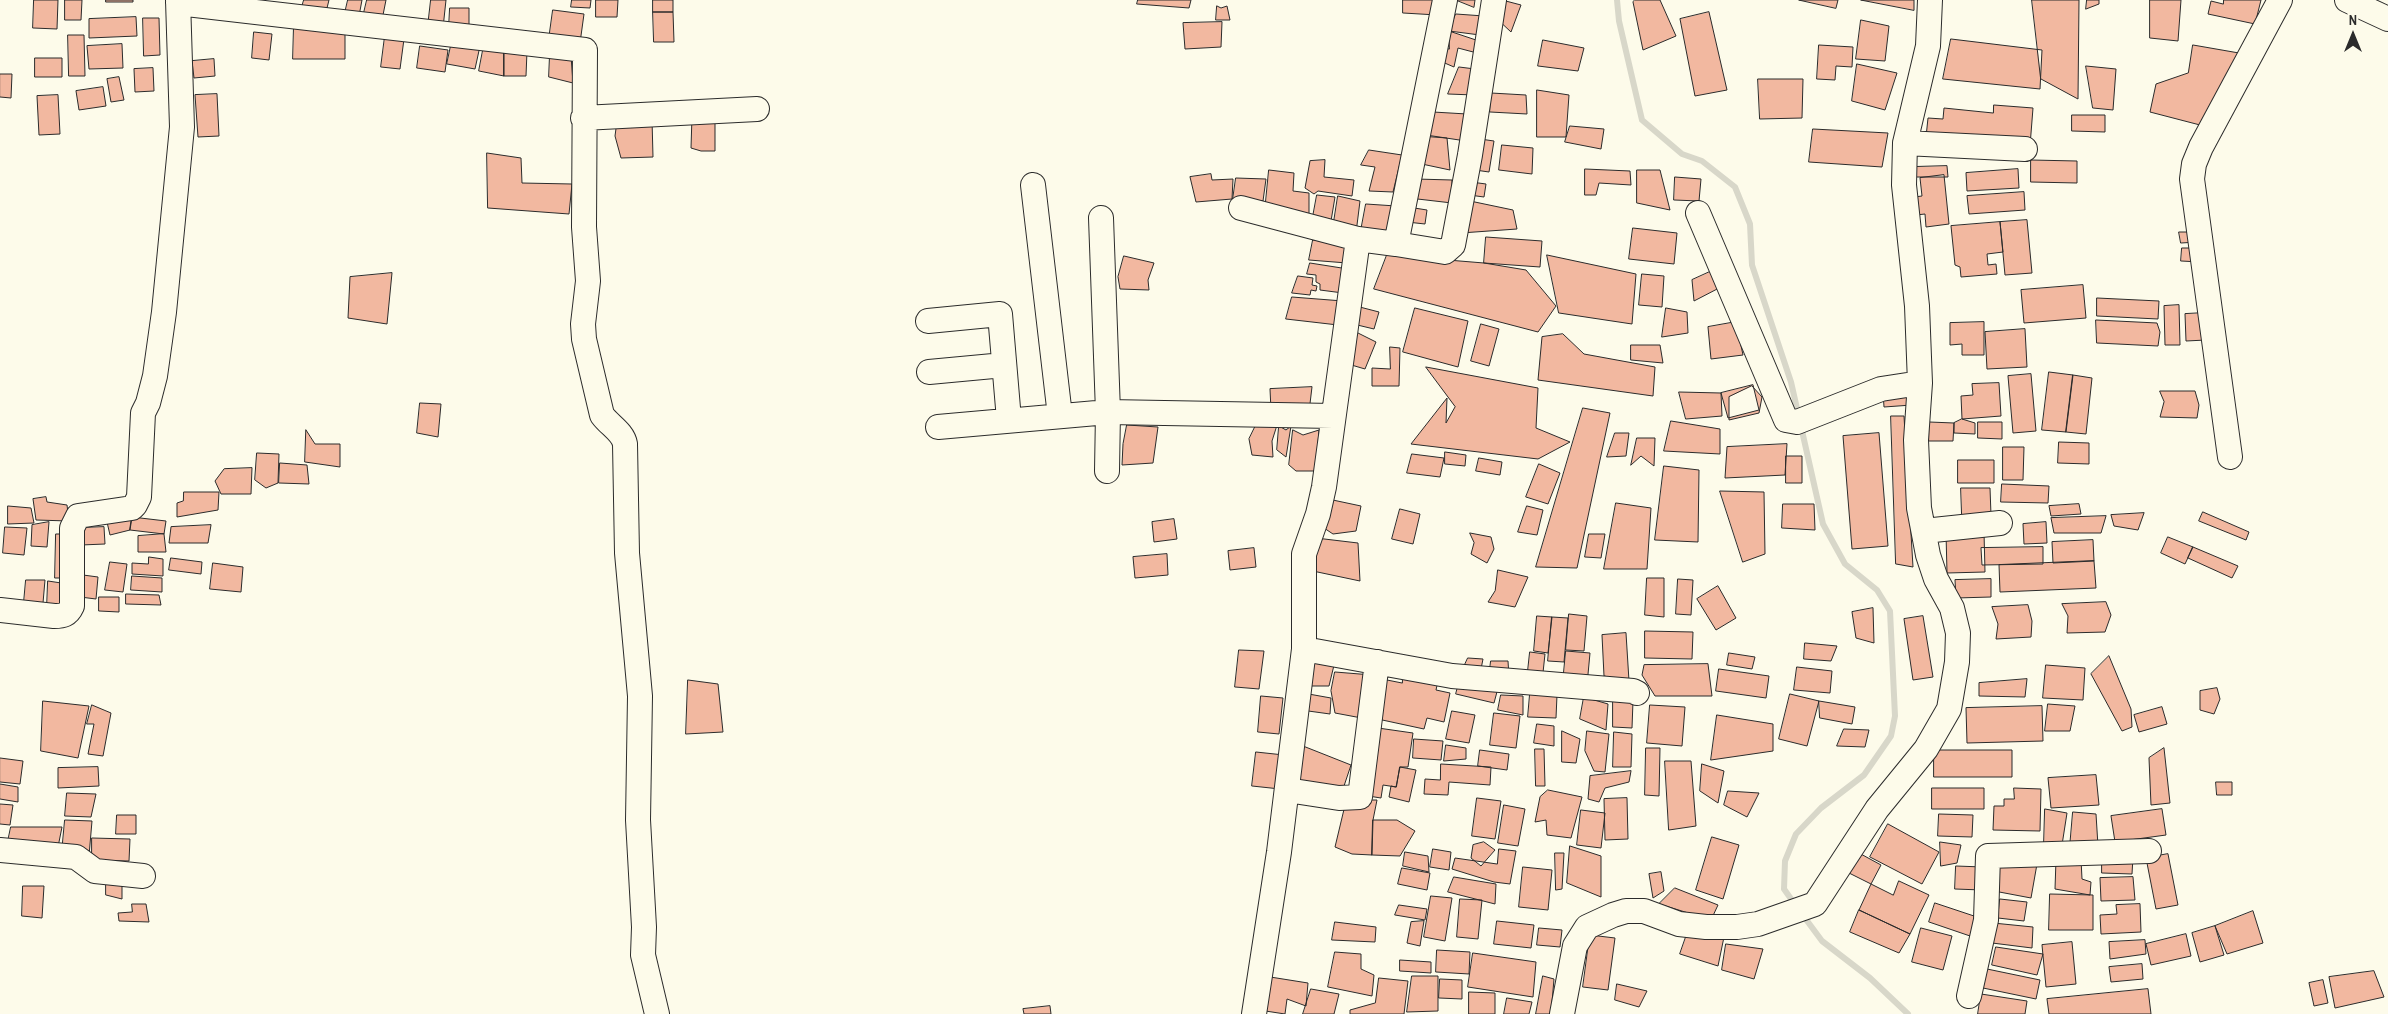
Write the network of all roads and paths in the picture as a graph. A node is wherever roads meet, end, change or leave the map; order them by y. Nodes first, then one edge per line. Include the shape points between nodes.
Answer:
1 (1445, 0) edge
2 (1494, 0) edge
3 (1930, 0) edge
4 (2280, 0) edge
5 (2347, 0) edge
6 (178, 2) edge
7 (2388, 18) edge
8 (757, 109) dead end
9 (583, 118) junction
10 (1905, 143) junction
11 (2025, 149) dead end
12 (1033, 185) dead end
13 (1241, 208) dead end
14 (1698, 213) dead end
15 (1101, 218) dead end
16 (1358, 239) junction
17 (1396, 244) junction
18 (928, 321) dead end
19 (1004, 365) junction
20 (928, 372) dead end
21 (1920, 383) junction
22 (1108, 412) junction
23 (1060, 416) junction
24 (1334, 416) junction
25 (1009, 420) junction
26 (938, 427) dead end
27 (2230, 457) dead end
28 (1107, 470) dead end
29 (2000, 523) dead end
30 (1924, 531) junction
31 (0, 610) edge
32 (1304, 649) junction
33 (1377, 662) junction
34 (1638, 694) dead end
35 (1287, 790) junction
36 (0, 850) edge
37 (2149, 851) dead end
38 (142, 876) dead end
39 (1969, 996) dead end
40 (657, 1014) edge
41 (1254, 1014) edge
42 (1562, 1014) edge

1 - 17 street
2 - 17 street via 1453,246 1445,252
3 - 10 street via 1928,46
4 - 27 street via 2201,147 2192,179
5 - 7 street
6 - 9 street via 586,50
6 - 31 street via 182,128 164,312 155,376 143,413 139,497 132,508 78,516 75,520 72,528 72,606 69,612 54,616
8 - 9 street
9 - 40 street via 584,227 588,265 584,339 602,415 620,433 625,444 627,553 640,696 638,820 644,911 643,956
10 - 11 street
10 - 21 street via 1904,185 1917,306
12 - 23 street
13 - 16 street
14 - 21 street via 1786,420 1804,418 1882,390
15 - 22 street
16 - 17 street
16 - 24 street
18 - 19 street via 1000,314
19 - 20 street
19 - 25 street
21 - 30 street via 1916,440 1919,508
22 - 23 street
22 - 24 street
22 - 28 street
23 - 25 street
24 - 32 street via 1324,487 1304,554
25 - 26 street
29 - 30 street
30 - 42 street via 1928,555 1936,579 1952,608 1958,633 1949,710 1926,749 1876,809 1815,904 1758,924 1706,927 1679,924 1644,911 1613,915 1587,927 1575,946
32 - 33 street
32 - 35 street
33 - 34 street via 1452,676
33 - 35 street via 1360,797 1339,798
35 - 41 street
36 - 38 street via 76,857 95,870
37 - 39 street via 1988,856 1986,920

